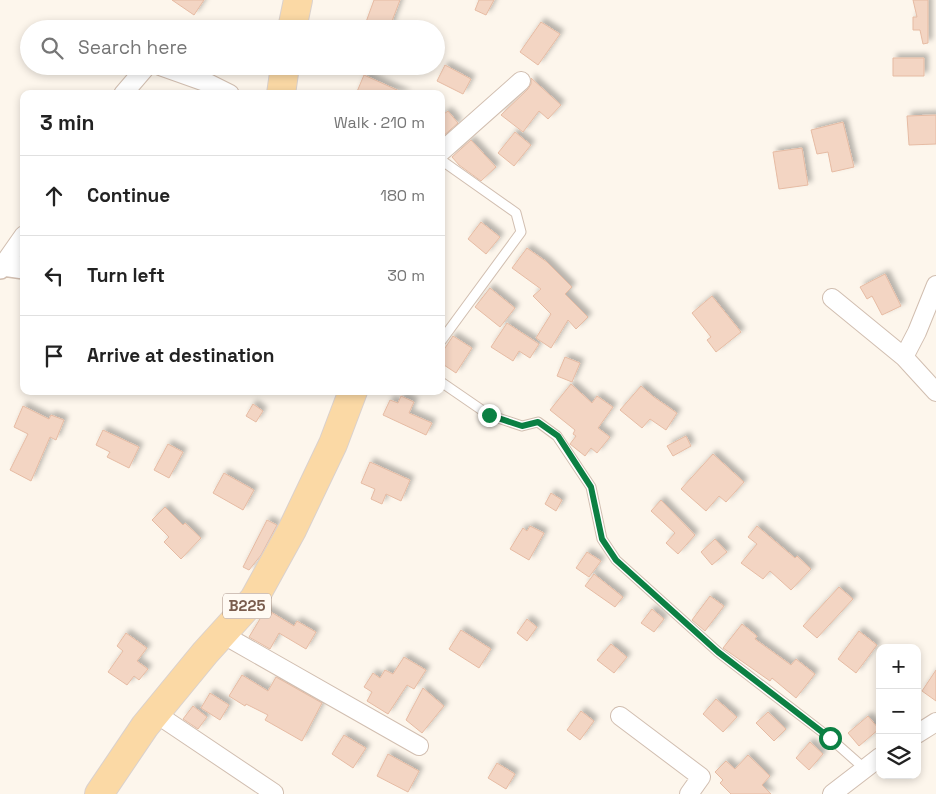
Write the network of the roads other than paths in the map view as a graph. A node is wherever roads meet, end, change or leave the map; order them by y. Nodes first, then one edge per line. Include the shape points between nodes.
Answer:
1 (298, 0) edge
2 (294, 20) edge
3 (139, 75) edge
4 (185, 75) edge
5 (284, 75) edge
6 (521, 81) dead end
7 (126, 90) edge
8 (222, 90) edge
9 (282, 90) edge
10 (445, 148) edge
11 (445, 163) edge
12 (20, 241) edge
13 (1, 267) edge
14 (20, 268) edge
15 (936, 285) edge
16 (832, 298) dead end
17 (445, 336) edge
18 (904, 357) junction
19 (445, 385) edge
20 (936, 392) edge
21 (351, 395) edge
22 (222, 634) junction
23 (155, 713) junction
24 (620, 716) dead end
25 (936, 722) edge
26 (921, 731) edge
27 (419, 746) dead end
28 (876, 761) edge
29 (865, 769) junction
30 (274, 793) dead end
31 (99, 794) edge
32 (689, 794) edge
33 (832, 794) edge

1 - 2 main road
3 - 7 street
4 - 8 street
5 - 9 main road
6 - 10 street
11 - 17 lane via 516,213 521,232
12 - 13 street
13 - 14 street
15 - 18 street
16 - 18 street
18 - 20 street
19 - 29 lane via 489,415 522,426 538,422 558,436 591,487 602,539 616,560 718,652
21 - 22 main road, B225 via 333,444 292,530 254,599
22 - 23 main road, B225
22 - 27 street
23 - 30 street
23 - 31 main road, B225
24 - 32 street via 702,777
25 - 26 street
28 - 29 street
29 - 33 street

